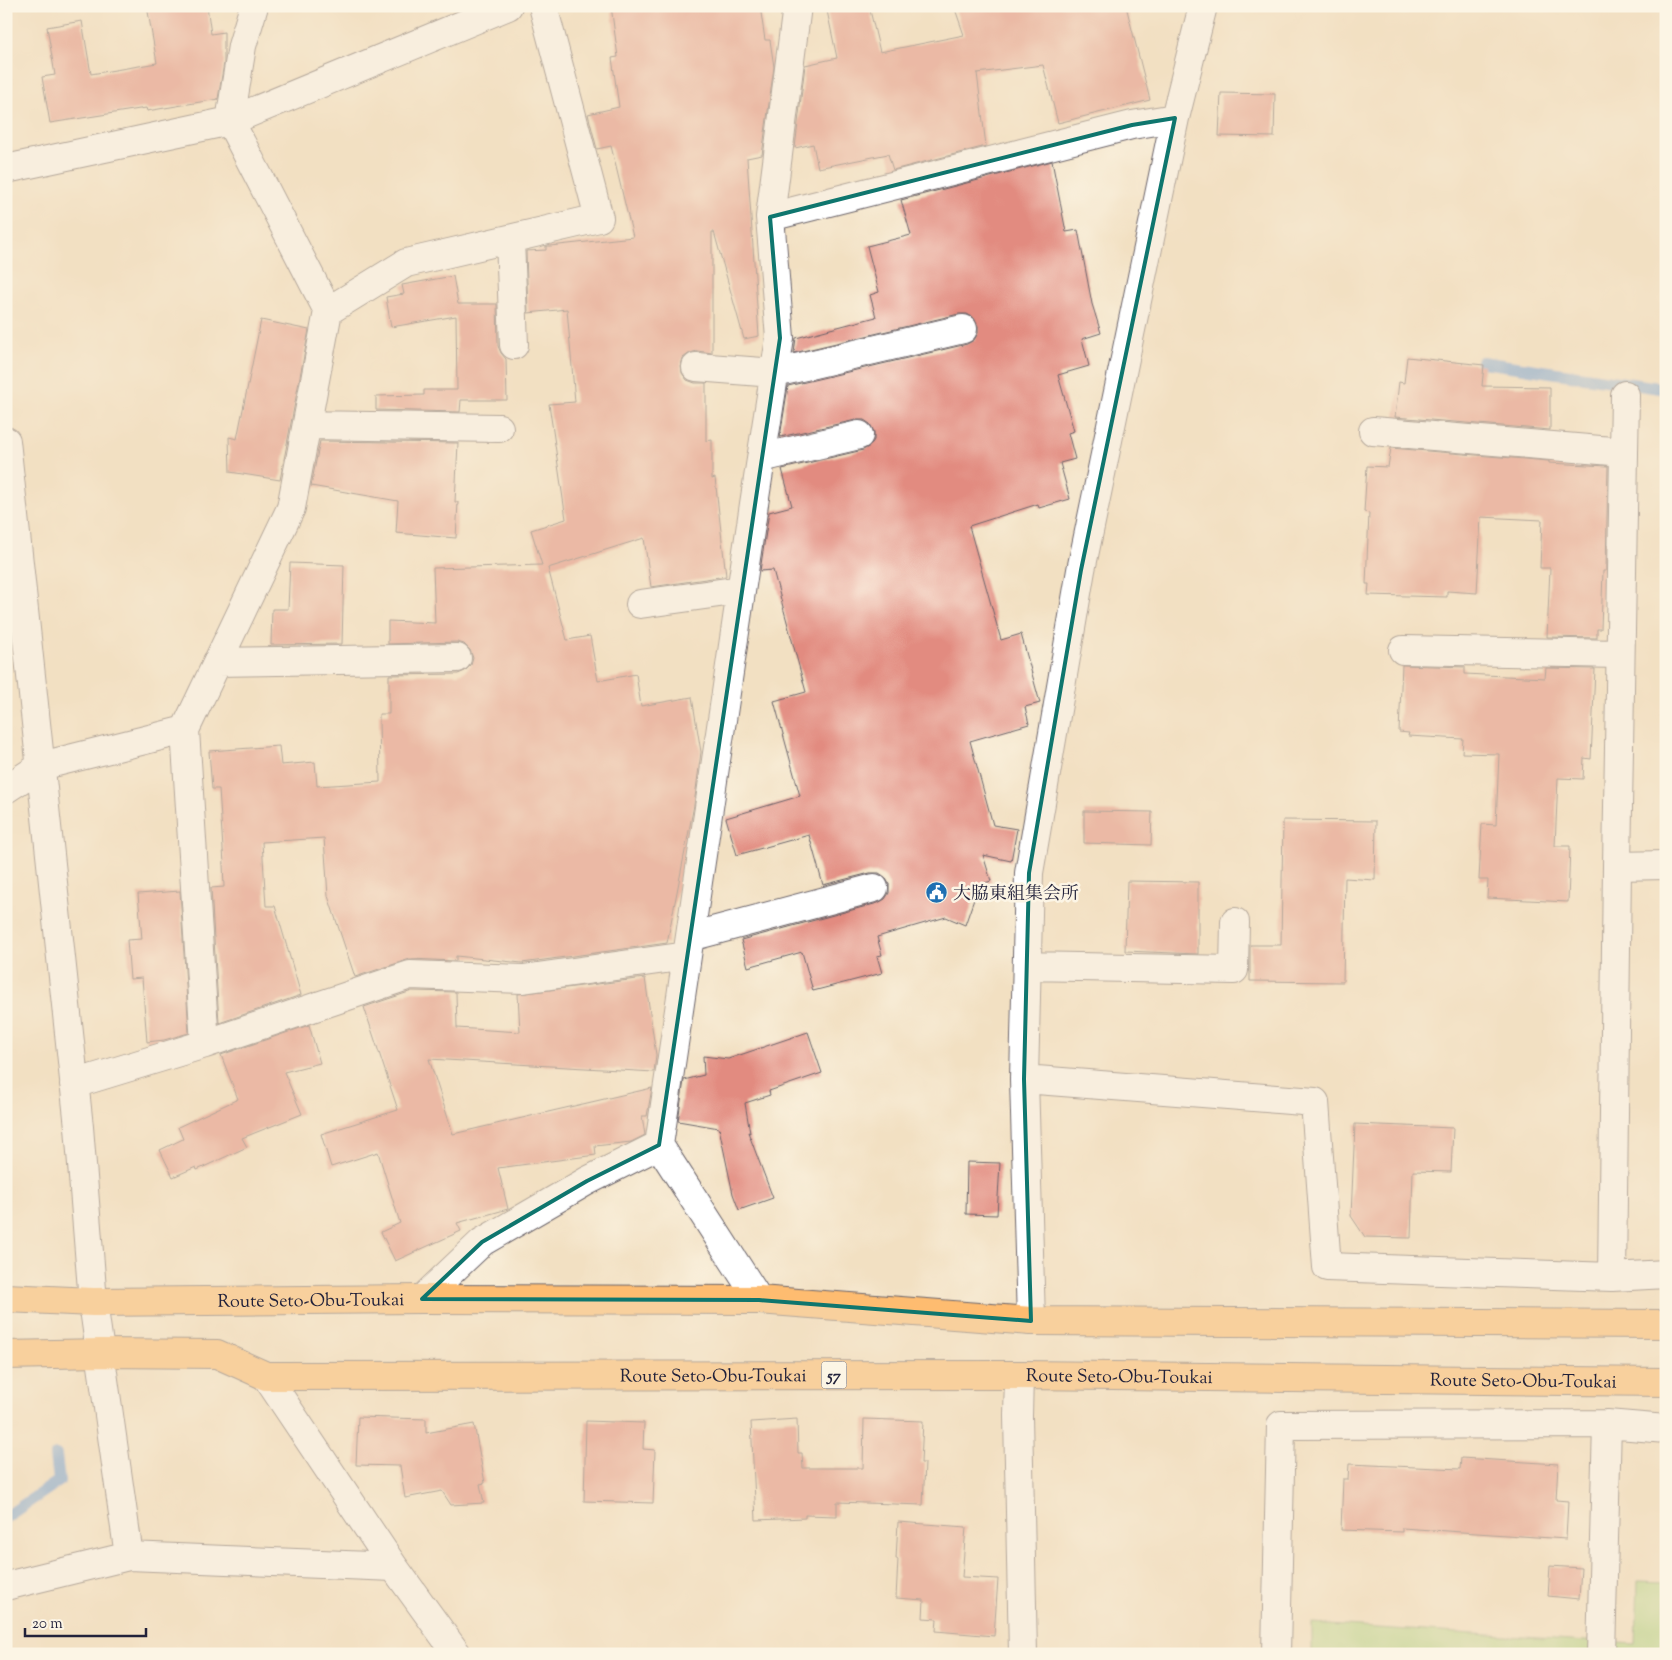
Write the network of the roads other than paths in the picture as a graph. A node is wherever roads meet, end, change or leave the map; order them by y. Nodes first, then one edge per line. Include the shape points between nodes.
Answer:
1 (254, 6) edge
2 (508, 6) edge
3 (543, 6) edge
4 (796, 6) edge
5 (1204, 6) edge
6 (1175, 118) junction
7 (230, 121) junction
8 (6, 170) edge
9 (770, 218) junction
10 (510, 239) junction
11 (328, 311) junction
12 (963, 329) dead end
13 (514, 345) dead end
14 (696, 367) dead end
15 (775, 372) junction
16 (1625, 395) dead end
17 (307, 425) junction
18 (499, 428) dead end
19 (1373, 431) dead end
20 (859, 436) dead end
21 (6, 441) edge
22 (1624, 452) junction
23 (761, 458) junction
24 (741, 590) junction
25 (640, 604) dead end
26 (1403, 650) dead end
27 (1620, 654) junction
28 (457, 658) dead end
29 (217, 662) junction
30 (185, 730) junction
31 (41, 766) junction
32 (6, 789) edge
33 (1666, 865) edge
34 (1617, 866) junction
35 (874, 888) dead end
36 (1235, 922) dead end
37 (689, 947) junction
38 (1027, 966) junction
39 (205, 1044) junction
40 (1024, 1079) junction
41 (74, 1084) junction
42 (659, 1145) junction
43 (1666, 1274) edge
44 (1612, 1277) junction
45 (6, 1298) edge
46 (422, 1299) junction
47 (759, 1300) junction
48 (93, 1302) junction
49 (1031, 1321) junction
50 (1666, 1324) edge
51 (101, 1353) junction
52 (6, 1355) edge
53 (1019, 1375) junction
54 (266, 1376) junction
55 (1666, 1382) edge
56 (1607, 1424) junction
57 (1666, 1428) edge
58 (129, 1556) junction
59 (394, 1567) junction
60 (6, 1586) edge
61 (457, 1654) edge
62 (1023, 1654) edge
63 (1276, 1654) edge
64 (1601, 1654) edge

1 - 7 street via 242,46
2 - 7 street
3 - 10 street via 599,218
4 - 9 street
5 - 6 street
6 - 9 street via 1132,125
6 - 38 street via 1079,579 1029,872
7 - 8 street
7 - 11 street
9 - 15 street via 780,338
10 - 11 street via 406,263
10 - 13 street
11 - 17 street
12 - 15 street
14 - 15 street
15 - 23 street
16 - 22 street
17 - 18 street
17 - 29 street via 291,508
19 - 22 street
20 - 23 street
21 - 31 street
22 - 27 street
23 - 24 street
24 - 25 street
24 - 37 street
26 - 27 street
27 - 34 street
28 - 29 street
29 - 30 street
30 - 31 street
30 - 39 street
31 - 32 street
31 - 41 street
33 - 34 street
34 - 44 street
35 - 37 street
36 - 38 street via 1234,970
37 - 39 street via 523,979 410,975
37 - 42 street
38 - 40 street
39 - 41 street
40 - 44 street via 1315,1102 1327,1267
40 - 49 street
41 - 48 street
42 - 46 street via 586,1181 482,1242
42 - 47 street
43 - 44 street
45 - 48 main road, Route Seto-Obu-Toukai
46 - 47 main road, Route Seto-Obu-Toukai
46 - 48 main road, Route Seto-Obu-Toukai
47 - 49 main road, Route Seto-Obu-Toukai
48 - 51 street
49 - 50 main road, Route Seto-Obu-Toukai
51 - 52 main road, Route Seto-Obu-Toukai / 57
51 - 54 main road, Route Seto-Obu-Toukai / 57 via 217,1354
51 - 58 street
53 - 54 main road, Route Seto-Obu-Toukai / 57
53 - 55 main road, Route Seto-Obu-Toukai / 57
53 - 62 street
54 - 59 street
56 - 57 street
56 - 63 street via 1281,1425
56 - 64 street
58 - 59 street
58 - 60 street
59 - 61 street

